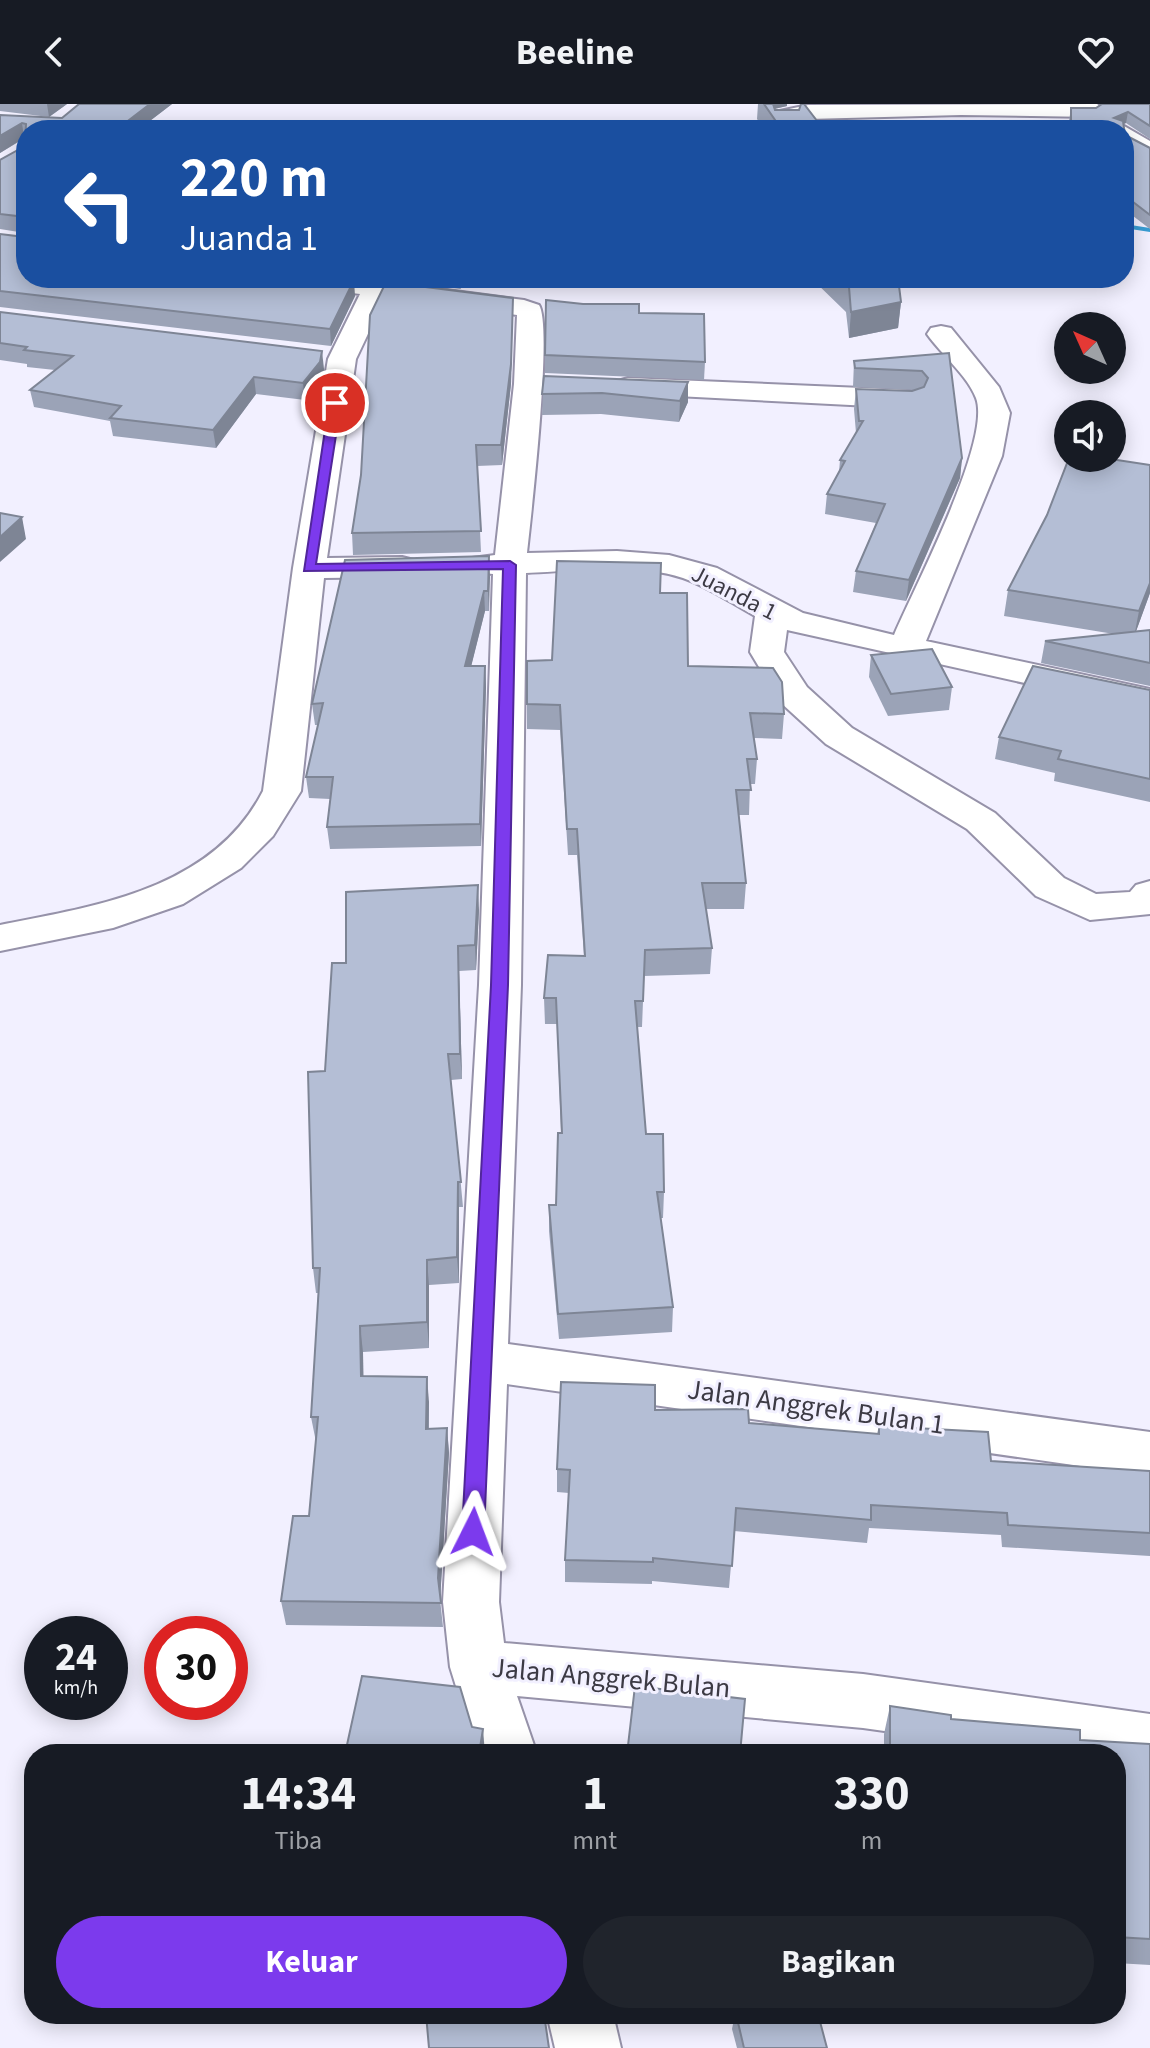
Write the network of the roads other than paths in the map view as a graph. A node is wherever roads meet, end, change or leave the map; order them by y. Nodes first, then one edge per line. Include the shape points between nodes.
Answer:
1 (1090, 107) edge
2 (883, 110) junction
3 (784, 120) edge
4 (890, 120) edge
5 (1107, 120) edge
6 (376, 288) joint
7 (941, 334) dead end
8 (596, 386) edge
9 (909, 399) edge
10 (510, 565) junction
11 (309, 568) junction
12 (772, 614) junction
13 (906, 647) junction
14 (1150, 700) edge
15 (1150, 894) edge
16 (0, 938) edge
17 (481, 1360) junction
18 (1150, 1454) edge
19 (479, 1667) junction
20 (1150, 1741) edge
21 (504, 1744) edge
22 (582, 2024) edge
23 (588, 2048) edge

1 - 2 street
1 - 5 street
2 - 3 street via 790,114
2 - 4 street
6 - 10 street, Jalan Anggrek Bulan via 529,310 542,384
6 - 11 street via 326,358
7 - 13 street via 989,393 995,413 987,456
8 - 9 street
10 - 11 street, Juanda 1
10 - 12 street, Juanda 1 via 647,562 681,567
10 - 17 street, Jalan Anggrek Bulan via 500,985
11 - 16 street via 282,791 268,817 224,860 158,900
12 - 13 street, Juanda 1
12 - 15 street via 767,652 793,694 839,736 981,821 1050,887 1090,907 1141,904
13 - 14 street, Juanda 1
17 - 18 street, Jalan Anggrek Bulan 1
17 - 19 street, Jalan Anggrek Bulan via 471,1602
19 - 20 street, Jalan Anggrek Bulan via 863,1701
19 - 21 street
22 - 23 street

